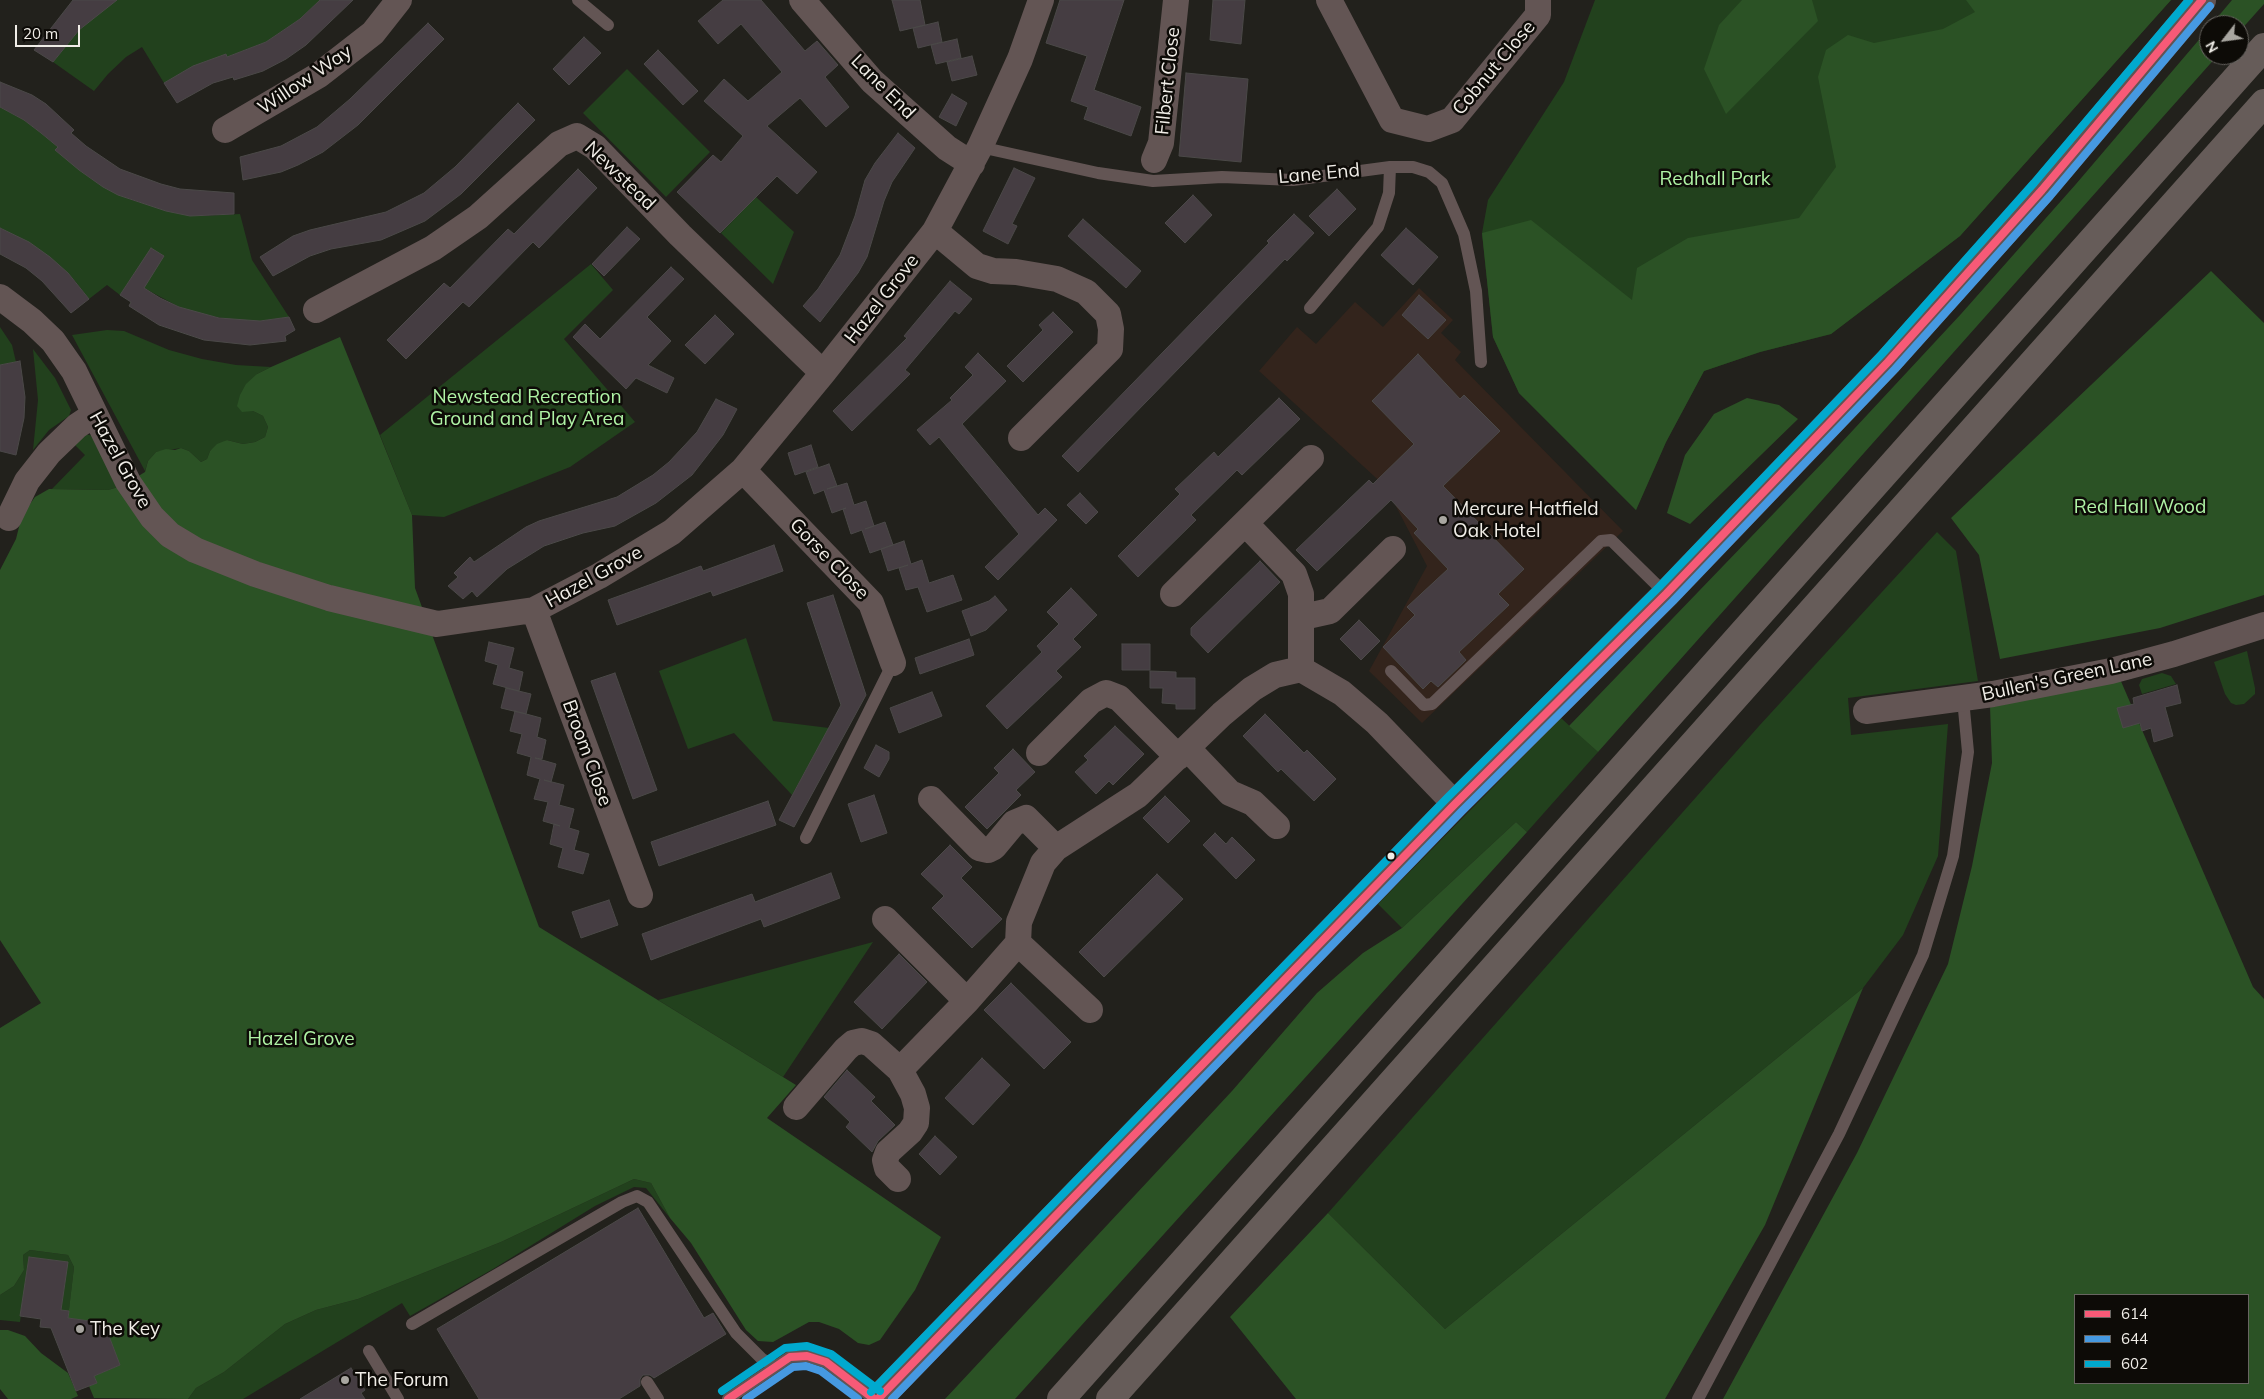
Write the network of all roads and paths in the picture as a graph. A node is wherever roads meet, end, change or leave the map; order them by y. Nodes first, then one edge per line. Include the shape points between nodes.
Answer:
1 (399, 0) edge
2 (578, 0) edge
3 (802, 0) edge
4 (1041, 0) edge
5 (1176, 0) edge
6 (1329, 0) edge
7 (1538, 0) edge
8 (2202, 0) edge
9 (608, 26) dead end
10 (2264, 47) edge
11 (2264, 102) edge
12 (225, 130) dead end
13 (976, 156) junction
14 (1154, 160) dead end
15 (1390, 167) junction
16 (936, 231) junction
17 (0, 297) edge
18 (1310, 308) dead end
19 (316, 310) dead end
20 (1482, 362) dead end
21 (823, 374) junction
22 (95, 414) junction
23 (1021, 438) dead end
24 (1311, 458) dead end
25 (742, 470) junction
26 (9, 518) dead end
27 (1245, 523) junction
28 (1393, 549) dead end
29 (1173, 594) dead end
30 (1666, 594) junction
31 (534, 610) junction
32 (1302, 617) junction
33 (2264, 624) edge
34 (893, 663) joint
35 (1301, 669) junction
36 (1391, 671) dead end
37 (1962, 699) junction
38 (1866, 711) dead end
39 (1182, 752) junction
40 (1039, 753) dead end
41 (930, 799) dead end
42 (1455, 804) junction
43 (1277, 826) dead end
44 (806, 838) dead end
45 (1056, 848) junction
46 (640, 895) dead end
47 (885, 919) dead end
48 (1018, 943) junction
49 (966, 1001) junction
50 (1090, 1010) dead end
51 (900, 1070) junction
52 (796, 1107) dead end
53 (898, 1179) dead end
54 (412, 1324) dead end
55 (369, 1351) dead end
56 (775, 1366) junction
57 (647, 1382) dead end
58 (398, 1399) edge
59 (658, 1399) edge
60 (728, 1399) edge
61 (874, 1399) edge
62 (878, 1399) edge
63 (1061, 1399) edge
64 (1110, 1399) edge
65 (1698, 1399) edge

1 - 12 street, Willow Way via 373,33 319,75
2 - 9 lane
3 - 13 street, Lane End via 872,81 947,148
4 - 13 street, Hazel Grove via 1020,59
5 - 14 street, Filbert Close via 1161,144
6 - 7 street, Cobnut Close via 1392,120 1428,129 1452,120 1538,15
8 - 30 main road via 2042,190 1888,362
10 - 63 highway
11 - 64 highway
13 - 15 lane, Lane End via 1153,181 1222,177 1293,180
13 - 16 street, Hazel Grove
15 - 18 lane via 1389,192 1378,227
15 - 20 lane, Lane End via 1413,167 1429,172 1442,183 1464,234 1476,291
16 - 21 street, Hazel Grove
16 - 23 street via 977,266 1057,279 1086,292 1108,314 1110,350
17 - 22 street, Hazel Grove via 32,320 53,341 74,371
19 - 21 street, Newstead via 433,248 478,217 559,144 577,136 595,147
21 - 25 street, Hazel Grove
22 - 26 street via 49,452 27,481
22 - 31 street, Hazel Grove via 128,482 152,517 170,535 195,550 329,598 437,624
24 - 27 street
25 - 31 street, Hazel Grove via 672,532
25 - 34 street, Gorse Close via 871,603
27 - 29 street
27 - 32 street via 1294,574 1301,594
28 - 32 street via 1330,611
30 - 36 lane via 1611,540 1601,541 1432,704 1424,705
30 - 42 main road
31 - 46 street, Broom Close
32 - 35 street
33 - 37 street, Bullen's Green Lane via 2111,671
34 - 44 lane
35 - 39 street via 1275,676 1252,689
35 - 42 street via 1342,693 1377,723
37 - 38 street, Bullen's Green Lane
37 - 65 lane via 1968,752 1953,856 1923,955 1839,1134
39 - 40 street via 1119,698 1106,693 1091,701
39 - 43 street via 1230,793 1254,803
39 - 45 street via 1138,795
41 - 45 street via 979,848 988,850 994,847 1014,823 1026,818
42 - 62 main road
45 - 48 street via 1042,864 1020,922
47 - 49 street
48 - 49 street
48 - 50 street
49 - 51 street
51 - 52 street via 871,1044 853,1043
51 - 53 street via 917,1108 916,1122 910,1132 888,1152 885,1160 887,1168
54 - 56 lane via 637,1196 648,1202 736,1333 762,1359
55 - 58 lane
56 - 60 lane
56 - 61 lane via 790,1357 807,1356 826,1362
57 - 59 lane

